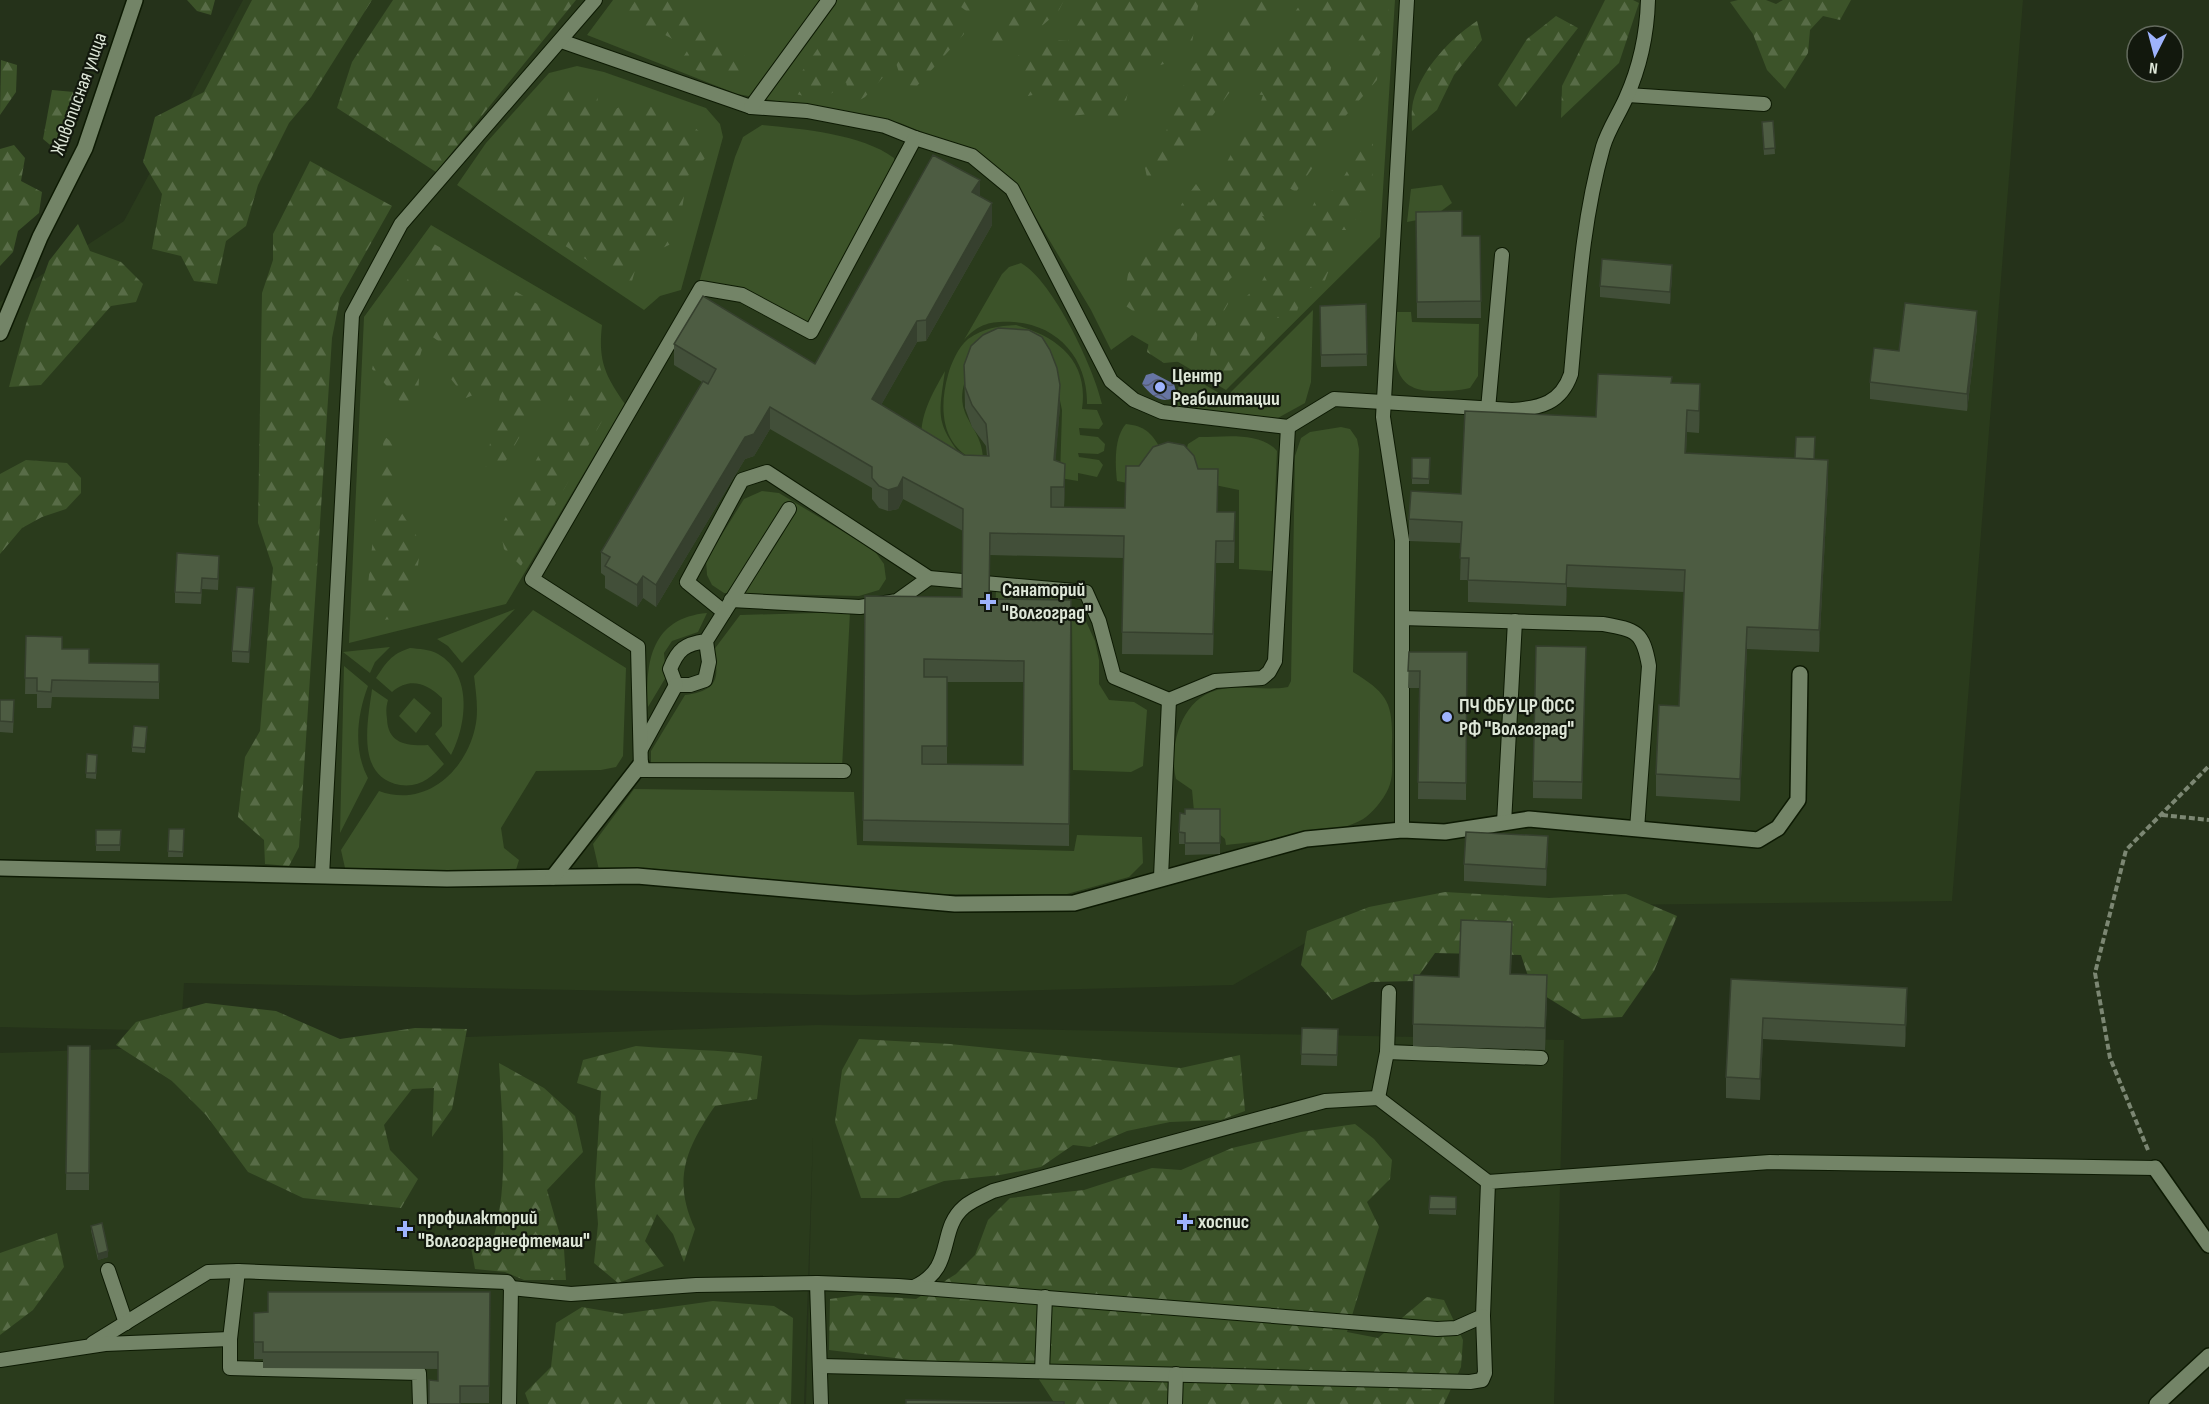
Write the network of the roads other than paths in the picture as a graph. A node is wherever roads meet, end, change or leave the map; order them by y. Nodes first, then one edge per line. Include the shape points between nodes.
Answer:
1 (135, 0) edge
2 (595, 0) edge
3 (829, 0) edge
4 (1407, 0) edge
5 (1648, 0) edge
6 (561, 41) junction
7 (1628, 95) junction
8 (1764, 104) dead end
9 (751, 107) junction
10 (915, 138) junction
11 (1502, 255) dead end
12 (0, 333) edge
13 (1384, 401) junction
14 (1488, 409) junction
15 (1288, 427) junction
16 (789, 509) dead end
17 (929, 578) junction
18 (727, 606) junction
19 (1402, 618) junction
20 (1515, 621) junction
21 (706, 641) junction
22 (1800, 674) dead end
23 (676, 685) junction
24 (1169, 700) junction
25 (640, 757) junction
26 (844, 771) dead end
27 (1504, 823) junction
28 (1636, 829) junction
29 (1402, 830) junction
30 (0, 868) edge
31 (322, 876) junction
32 (1161, 877) junction
33 (553, 878) junction
34 (1389, 992) dead end
35 (1387, 1052) junction
36 (1541, 1058) dead end
37 (1378, 1098) junction
38 (2155, 1168) joint
39 (1488, 1182) junction
40 (2209, 1245) edge
41 (108, 1270) dead end
42 (238, 1271) junction
43 (817, 1283) junction
44 (914, 1287) junction
45 (511, 1288) junction
46 (1045, 1297) junction
47 (1483, 1316) junction
48 (126, 1323) junction
49 (230, 1339) junction
50 (88, 1346) junction
51 (2209, 1356) edge
52 (0, 1360) edge
53 (821, 1366) junction
54 (1042, 1371) junction
55 (1176, 1374) junction
56 (420, 1404) edge
57 (509, 1404) edge
58 (821, 1404) edge
59 (1175, 1404) edge
60 (2157, 1404) edge

1 - 12 street, Живописная улица via 85,148 40,237
2 - 6 lane
3 - 9 lane
4 - 13 lane
5 - 7 lane via 1640,63
6 - 9 lane
6 - 31 lane via 401,224 352,315
7 - 8 lane
7 - 14 lane via 1603,145 1592,193 1571,374 1565,389 1534,409
9 - 10 lane via 807,111 885,126
10 - 15 lane via 972,156 1012,189 1111,381 1134,400 1162,412
10 - 25 lane via 811,333 742,296 701,288 532,579 638,647
11 - 14 lane
13 - 14 lane
13 - 15 lane via 1334,399
13 - 19 lane via 1383,417 1402,540
15 - 24 lane via 1275,661 1262,678 1215,681
16 - 18 lane
17 - 18 lane via 897,601 860,607
17 - 18 lane via 766,472 742,480 687,582
17 - 24 lane via 1086,592 1099,621 1114,677
18 - 21 lane
19 - 20 lane
19 - 29 lane
20 - 27 lane
20 - 28 lane via 1603,624 1634,630 1645,644 1649,666
21 - 23 lane via 687,644 677,653 670,669
21 - 23 lane via 709,662 705,680
22 - 28 street via 1798,800 1778,828 1758,840
23 - 25 lane
24 - 32 lane
25 - 26 lane via 641,770
25 - 33 street
27 - 28 street via 1529,819
27 - 29 street via 1445,832
29 - 32 street via 1306,840
30 - 31 street
31 - 33 street
32 - 33 street via 1074,903 955,904 637,876
34 - 35 lane
35 - 36 lane
35 - 37 lane
37 - 39 lane
37 - 44 lane via 1325,1101 993,1191 962,1208 934,1274
38 - 39 lane via 1770,1162
38 - 40 street
39 - 47 lane
41 - 48 lane
42 - 45 lane via 507,1282
42 - 48 lane via 207,1272
42 - 49 lane
43 - 44 lane
43 - 45 lane via 571,1293
43 - 53 lane
44 - 46 lane
45 - 57 lane
46 - 47 lane via 1437,1329 1456,1328
46 - 54 lane
47 - 55 lane via 1482,1380
48 - 50 lane
49 - 50 lane
49 - 56 lane via 230,1368 419,1373
50 - 52 lane
51 - 60 street
53 - 54 lane
53 - 58 lane
54 - 55 lane
55 - 59 lane

